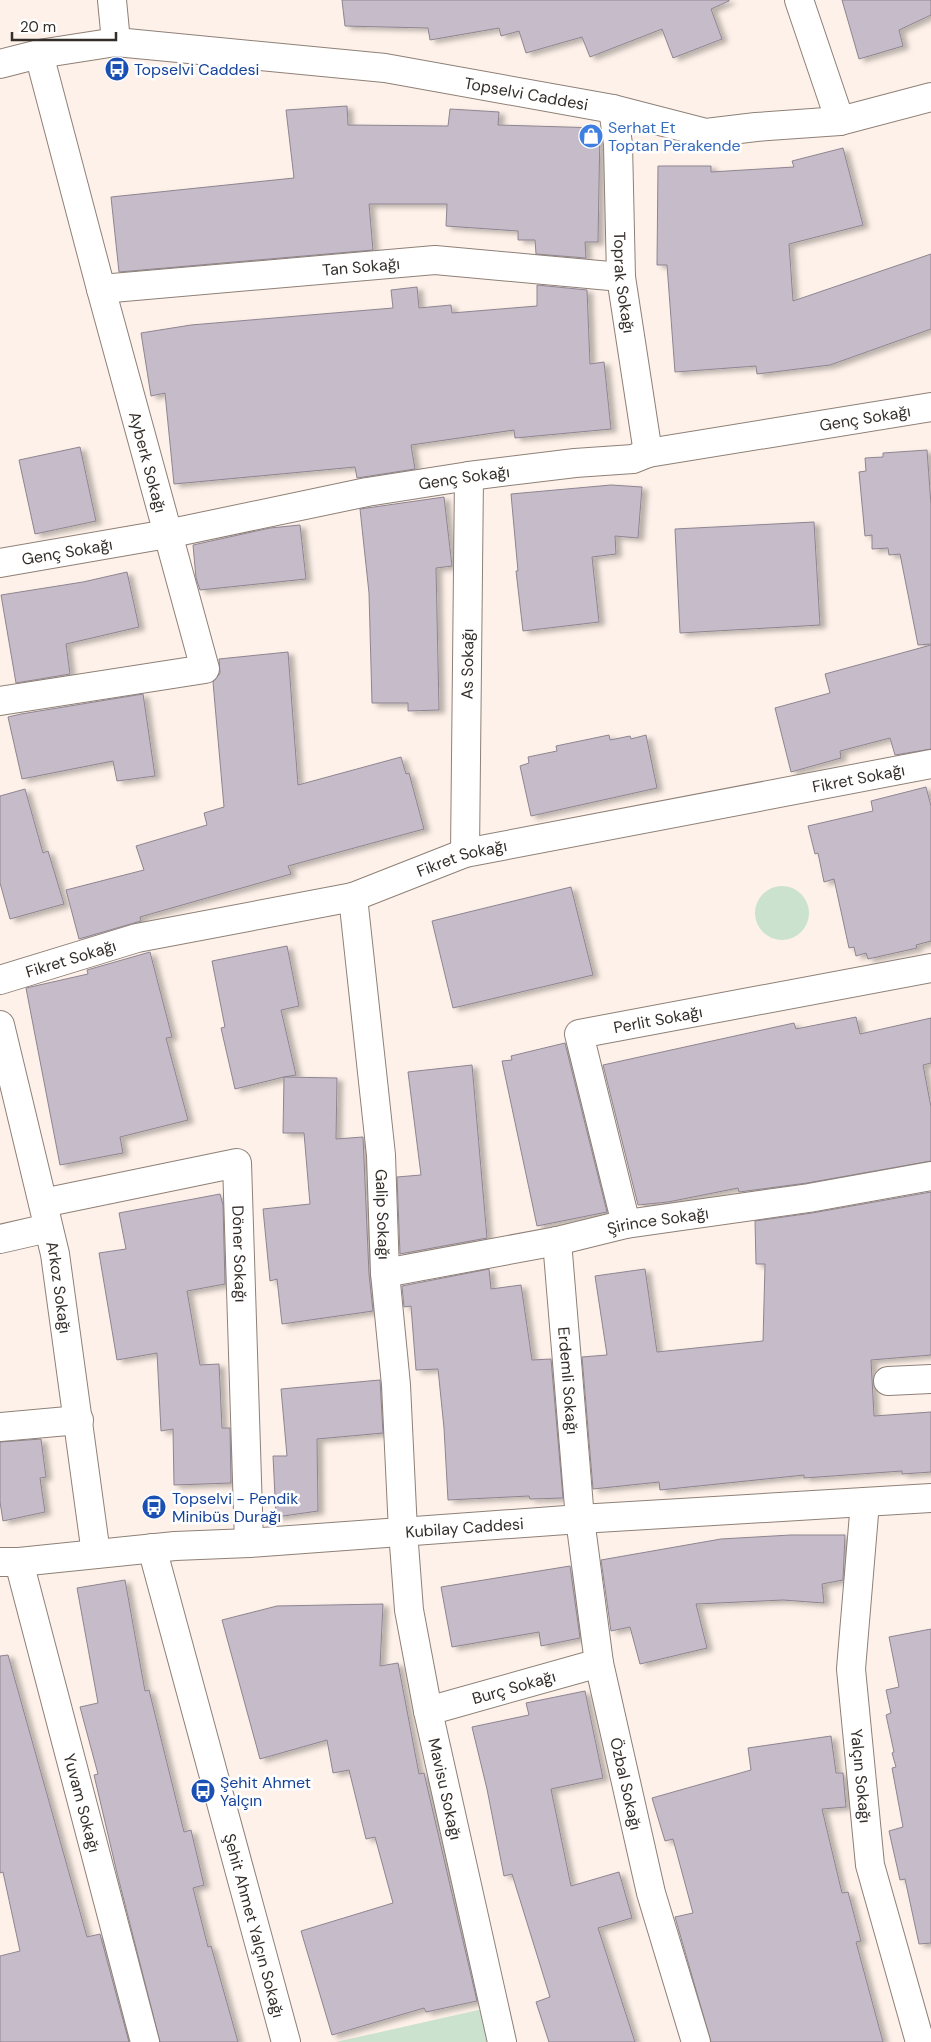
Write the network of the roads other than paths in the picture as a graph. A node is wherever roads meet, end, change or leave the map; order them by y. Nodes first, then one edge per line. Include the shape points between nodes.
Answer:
1 (112, 0) edge
2 (799, 0) edge
3 (116, 42) junction
4 (39, 54) junction
5 (0, 64) edge
6 (931, 97) edge
7 (613, 110) junction
8 (840, 121) junction
9 (621, 277) junction
10 (101, 289) junction
11 (931, 407) edge
12 (648, 453) junction
13 (468, 476) junction
14 (167, 534) junction
15 (0, 563) edge
16 (0, 700) edge
17 (931, 764) edge
18 (465, 853) junction
19 (353, 897) junction
20 (931, 968) edge
21 (0, 980) edge
22 (0, 1025) edge
23 (931, 1176) edge
24 (46, 1215) junction
25 (626, 1224) junction
26 (0, 1239) edge
27 (557, 1241) junction
28 (385, 1273) junction
29 (931, 1379) edge
30 (888, 1381) dead end
31 (79, 1420) junction
32 (0, 1428) edge
33 (931, 1498) edge
34 (865, 1502) junction
35 (580, 1519) junction
36 (403, 1531) junction
37 (248, 1543) junction
38 (152, 1548) junction
39 (96, 1554) junction
40 (10, 1562) edge
41 (599, 1663) junction
42 (428, 1710) junction
43 (145, 2042) edge
44 (286, 2042) edge
45 (502, 2042) edge
46 (696, 2042) edge
47 (920, 2042) edge

1 - 3 street
2 - 8 street
3 - 4 street, Topselvi Caddesi
3 - 7 street, Topselvi Caddesi via 385,68
4 - 5 street, Topselvi Caddesi
4 - 10 street, Ayberk Sokağı
6 - 8 street, Topselvi Caddesi
7 - 8 street, Topselvi Caddesi via 706,133
7 - 9 street, Toprak Sokağı via 618,144
9 - 10 street, Tan Sokağı via 435,260
9 - 12 street, Toprak Sokağı
10 - 14 street, Ayberk Sokağı
11 - 12 street, Genç Sokağı
12 - 13 street, Genç Sokağı via 632,459
13 - 14 street, Genç Sokağı via 367,492
13 - 18 street, As Sokağı
14 - 15 street, Genç Sokağı
14 - 16 street, Ayberk Sokağı via 205,669
17 - 18 street, Fikret Sokağı
18 - 19 street, Fikret Sokağı
19 - 21 street, Fikret Sokağı via 136,938
19 - 28 street, Galip Sokağı via 381,1156
20 - 25 street, Perlit Sokağı via 579,1034
22 - 24 street, Arkoz Sokağı
23 - 25 street, Şirince Sokağı via 809,1198
24 - 26 street
24 - 31 street, Arkoz Sokağı
24 - 37 street, Döner Sokağı via 237,1163
25 - 27 street, Şirince Sokağı
27 - 28 street, Şirince Sokağı
27 - 35 street, Erdemli Sokağı
28 - 36 street, Galip Sokağı via 396,1385
29 - 30 street
31 - 32 street
31 - 39 street, Arkoz Sokağı
33 - 34 street, Kubilay Caddesi
34 - 35 street, Kubilay Caddesi
34 - 47 street, Yalçın Sokağı via 851,1670 869,1855
35 - 36 street, Kubilay Caddesi
35 - 41 street, Özbal Sokağı
36 - 37 street, Kubilay Caddesi
36 - 42 street, Mavisu Sokağı via 409,1610
37 - 38 street, Kubilay Caddesi
38 - 39 street, Kubilay Caddesi
38 - 44 street, Şehit Ahmet Yalçın Sokağı
39 - 40 street, Kubilay Caddesi
40 - 43 street, Yuvam Sokağı
41 - 42 street, Burç Sokağı
41 - 46 street, Özbal Sokağı via 652,1893
42 - 45 street, Mavisu Sokağı

